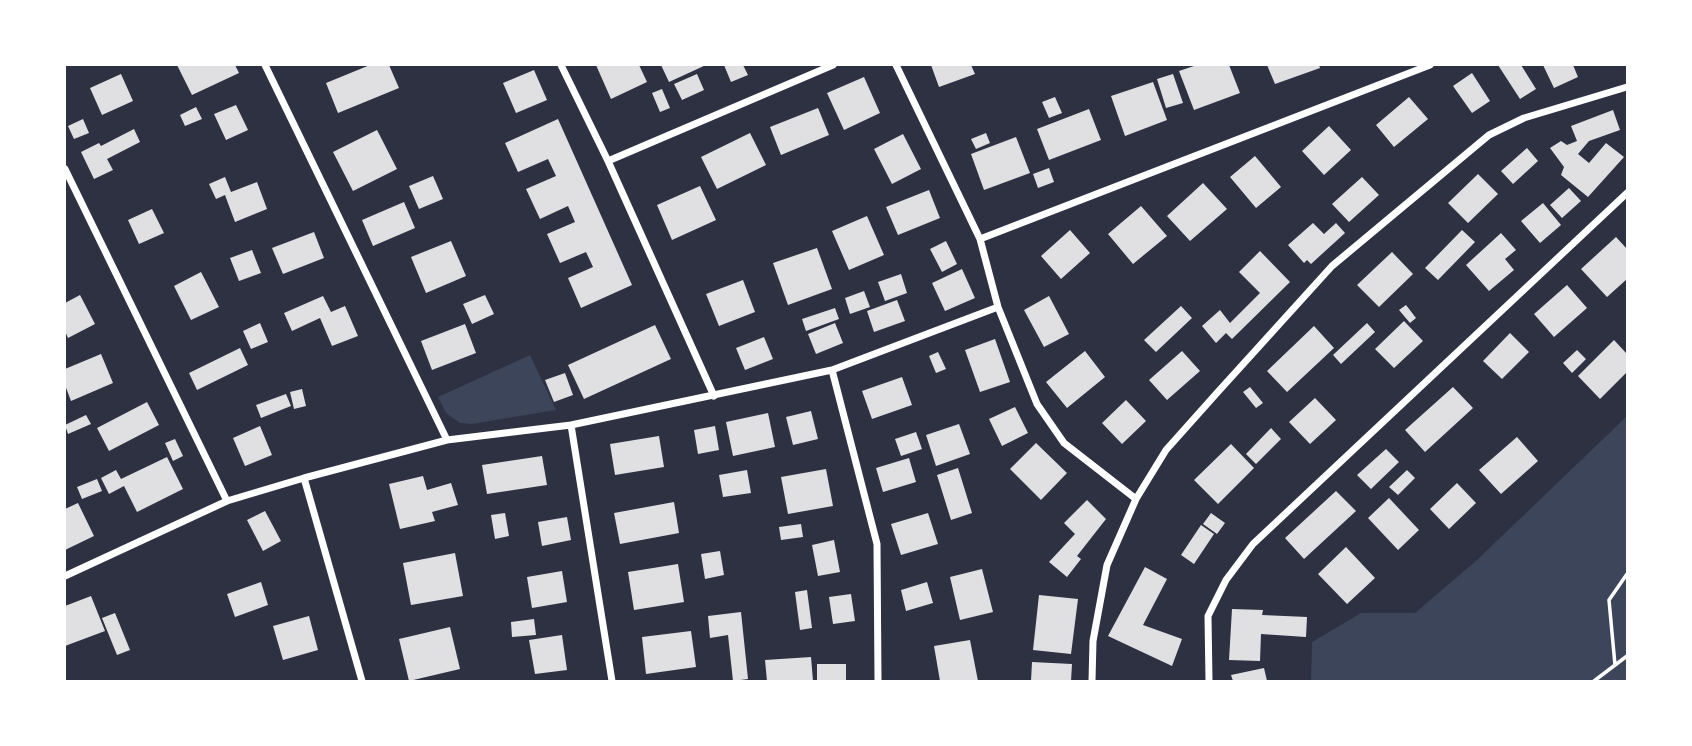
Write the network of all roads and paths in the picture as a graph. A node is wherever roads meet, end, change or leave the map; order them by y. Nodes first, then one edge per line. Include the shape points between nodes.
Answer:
1 (265, 65) edge
2 (561, 65) edge
3 (833, 65) edge
4 (896, 65) edge
5 (1430, 65) edge
6 (1627, 87) edge
7 (608, 161) junction
8 (65, 169) edge
9 (1627, 193) edge
10 (980, 239) junction
11 (998, 307) junction
12 (832, 370) junction
13 (714, 396) junction
14 (571, 425) junction
15 (447, 440) junction
16 (304, 478) junction
17 (1136, 499) junction
18 (228, 501) junction
19 (1627, 575) edge
20 (65, 576) edge
21 (1627, 656) edge
22 (1615, 665) junction
23 (362, 681) edge
24 (612, 681) edge
25 (878, 681) edge
26 (1092, 681) edge
27 (1209, 681) edge
28 (1594, 681) edge

1 - 15 street
2 - 7 street
3 - 7 street
4 - 10 street
5 - 10 street
6 - 17 street via 1524,118 1489,135 1332,266 1166,450
7 - 13 street
8 - 18 street
9 - 27 street via 1253,544 1226,580 1208,616
10 - 11 street
11 - 12 street
11 - 17 street via 1037,404 1064,443
12 - 13 street
12 - 25 street via 877,544
13 - 14 street
14 - 15 street
14 - 24 street
15 - 16 street
16 - 18 street
16 - 23 street
17 - 26 street via 1107,565 1093,641
18 - 20 street
19 - 22 path via 1609,600
21 - 22 path
22 - 28 path

